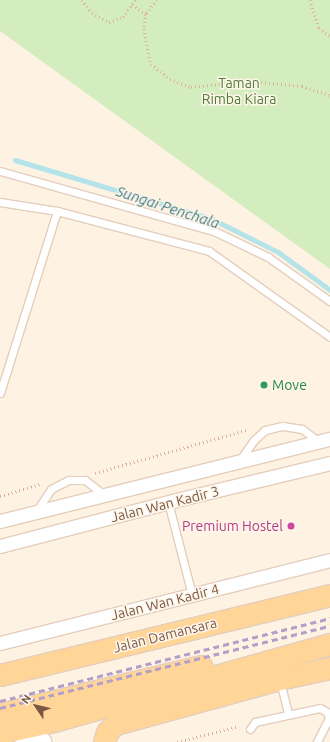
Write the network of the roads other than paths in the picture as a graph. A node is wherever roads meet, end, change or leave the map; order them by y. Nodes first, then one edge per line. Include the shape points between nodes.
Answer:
1 (0, 171) edge
2 (0, 202) edge
3 (57, 211) junction
4 (330, 301) edge
5 (330, 337) edge
6 (0, 393) edge
7 (324, 440) edge
8 (240, 461) junction
9 (330, 463) edge
10 (104, 495) junction
11 (168, 502) junction
12 (36, 512) junction
13 (0, 521) edge
14 (0, 546) edge
15 (330, 560) edge
16 (192, 595) junction
17 (330, 595) edge
18 (0, 643) edge
19 (330, 643) edge
20 (330, 668) edge
21 (4, 673) edge
22 (279, 679) junction
23 (329, 709) edge
24 (288, 714) junction
25 (135, 718) junction
26 (54, 721) junction
27 (2, 725) edge
28 (250, 729) dead end
29 (42, 742) edge
30 (104, 742) edge
31 (317, 742) edge

1 - 4 lane via 214,231 268,257
2 - 3 lane
3 - 5 lane via 209,251
3 - 6 lane
7 - 8 street, Jalan Wan Kadir 3
7 - 8 lane via 302,429 283,426 265,430 254,440
8 - 10 street, Jalan Wan Kadir 3
9 - 11 street, Jalan Wan Kadir 3
10 - 12 street, Jalan Wan Kadir 3
10 - 12 lane via 85,480 69,480 51,489
11 - 14 street, Jalan Wan Kadir 3
11 - 16 lane
12 - 13 street, Jalan Wan Kadir 3
15 - 16 street, Jalan Wan Kadir 4
16 - 18 street, Jalan Wan Kadir 4
17 - 21 main road, Jalan Damansara
19 - 26 main road
19 - 27 main road via 225,660
20 - 22 main road
22 - 24 lane
22 - 25 main road
23 - 24 lane via 320,708
23 - 31 lane via 329,718
24 - 28 lane via 255,722
25 - 26 main road
25 - 30 main road via 115,724 107,732
26 - 27 main road
27 - 29 main road

